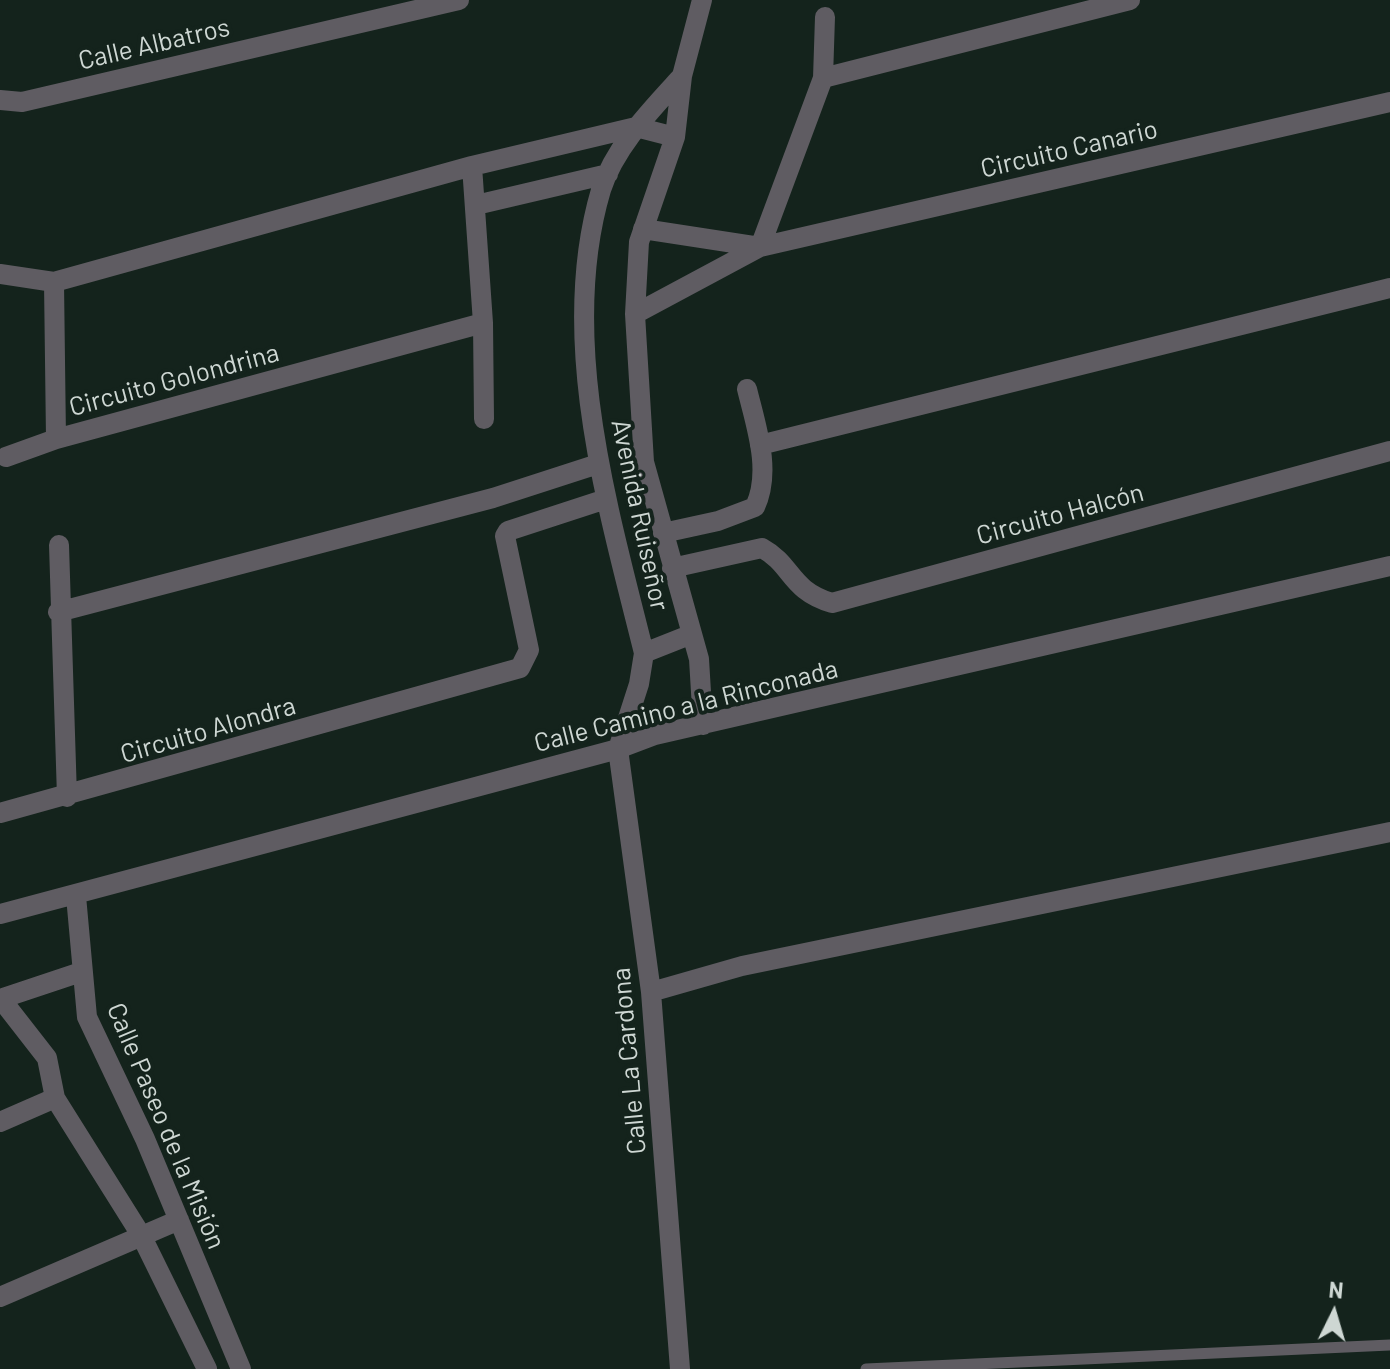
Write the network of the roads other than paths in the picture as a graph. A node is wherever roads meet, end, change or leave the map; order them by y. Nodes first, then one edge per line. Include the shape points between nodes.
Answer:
1 (459, 0) edge
2 (702, 0) edge
3 (1130, 0) edge
4 (825, 17) dead end
5 (682, 76) junction
6 (823, 78) junction
7 (0, 100) edge
8 (1390, 102) edge
9 (636, 127) junction
10 (675, 137) junction
11 (472, 166) junction
12 (608, 174) junction
13 (476, 205) junction
14 (643, 229) junction
15 (760, 247) junction
16 (0, 274) edge
17 (54, 282) junction
18 (1390, 288) edge
19 (635, 314) junction
20 (483, 323) junction
21 (747, 389) dead end
22 (484, 419) dead end
23 (56, 439) junction
24 (760, 445) junction
25 (1390, 451) edge
26 (6, 457) dead end
27 (598, 464) junction
28 (606, 499) junction
29 (663, 533) junction
30 (59, 545) dead end
31 (1390, 566) edge
32 (672, 568) junction
33 (58, 612) junction
34 (692, 634) junction
35 (644, 653) junction
36 (703, 725) junction
37 (618, 749) junction
38 (67, 797) junction
39 (0, 813) edge
40 (1390, 832) edge
41 (76, 896) junction
42 (0, 914) edge
43 (81, 972) junction
44 (651, 992) junction
45 (0, 999) edge
46 (55, 1098) junction
47 (0, 1122) edge
48 (179, 1220) junction
49 (141, 1235) junction
50 (0, 1297) edge
51 (1390, 1345) edge
52 (207, 1369) edge
53 (241, 1369) edge
54 (680, 1369) edge
55 (866, 1369) edge

1 - 7 street, Calle Albatros via 22,102
2 - 5 street, Avenida Ruiseñor
3 - 6 street
4 - 6 street
5 - 9 street, Avenida Ruiseñor
5 - 10 street, Avenida Ruiseñor
6 - 15 street
8 - 15 street, Circuito Canario
9 - 10 street
9 - 11 street
9 - 12 street, Avenida Ruiseñor
10 - 14 street, Avenida Ruiseñor
11 - 13 street
11 - 17 street
12 - 13 street
12 - 27 street, Avenida Ruiseñor via 587,267 587,346
13 - 20 street
14 - 15 street, Circuito Canario
14 - 19 street, Avenida Ruiseñor
15 - 19 street, Circuito Canario
16 - 17 street
17 - 23 street, Circuito Golondrina
18 - 24 street
19 - 29 street, Avenida Ruiseñor via 644,462
20 - 22 street
20 - 23 street, Circuito Golondrina
21 - 24 street
23 - 26 street
24 - 29 street via 762,492 755,507
25 - 32 street, Circuito Halcón via 832,603 809,596 762,548
27 - 28 street, Avenida Ruiseñor
27 - 33 street via 493,498
28 - 35 street, Avenida Ruiseñor
28 - 38 street, Circuito Alondra via 508,531 506,544 529,650 520,668
29 - 32 street, Avenida Ruiseñor
30 - 33 street
31 - 36 street, Calle Camino a la Rinconada
32 - 34 street, Avenida Ruiseñor
33 - 38 street
34 - 35 street
34 - 36 street, Avenida Ruiseñor
35 - 37 street, Avenida Ruiseñor
36 - 37 street, Calle Camino a la Rinconada
37 - 41 street, Calle Camino a la Rinconada
37 - 44 street, Calle La Cardona
38 - 39 street, Circuito Alondra
40 - 44 street via 742,966
41 - 42 street, Calle Camino a la Rinconada
41 - 43 street, Calle Paseo de la Misión
43 - 45 street
43 - 48 street, Calle Paseo de la Misión via 87,1017
44 - 54 street, Calle La Cardona
45 - 46 street via 47,1058
46 - 47 street
46 - 49 street
48 - 49 street
48 - 53 street, Calle Paseo de la Misión
49 - 50 street
49 - 52 street
51 - 55 lane

